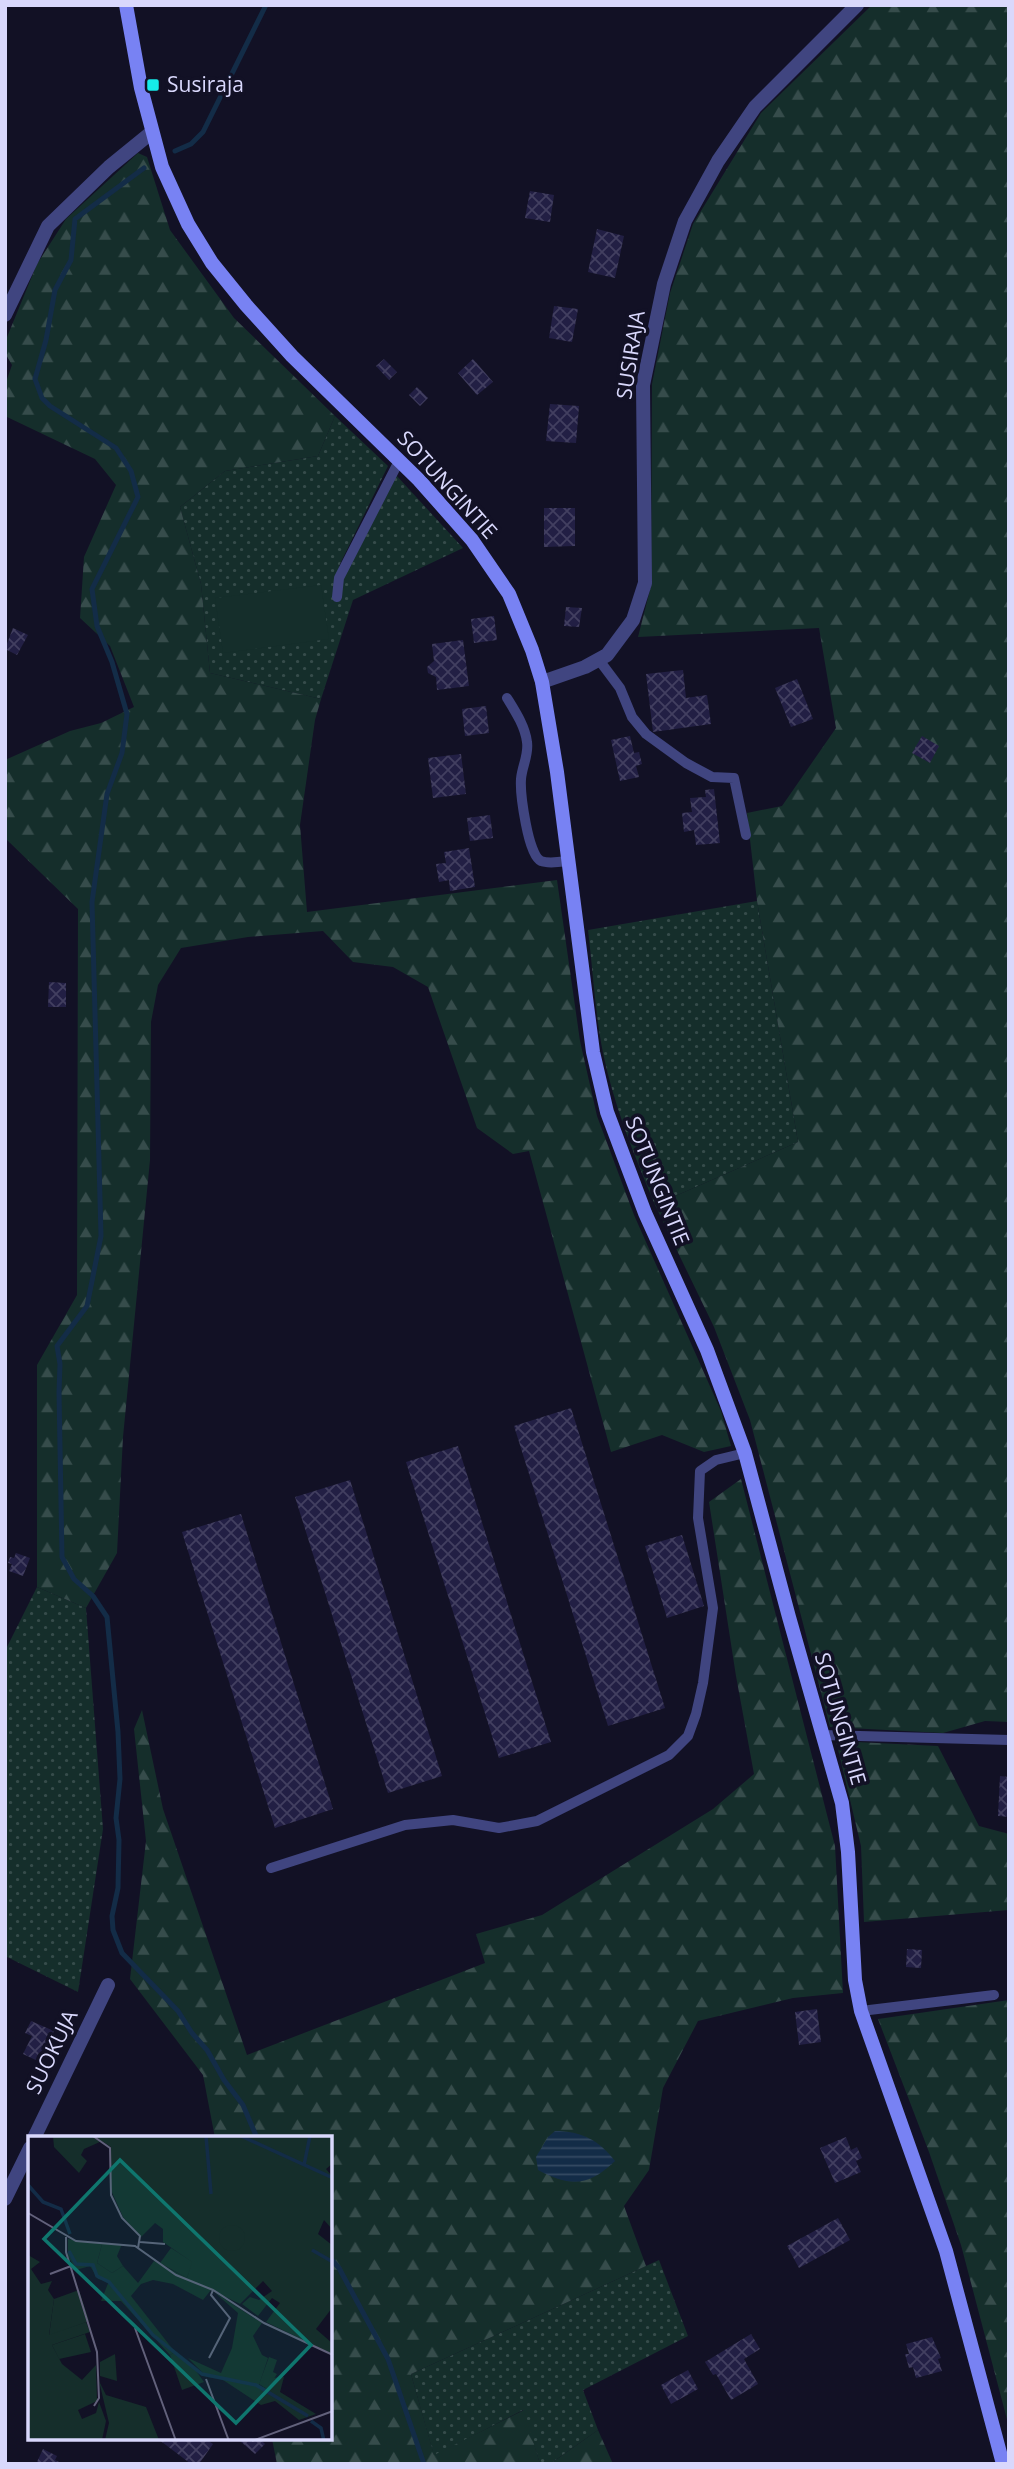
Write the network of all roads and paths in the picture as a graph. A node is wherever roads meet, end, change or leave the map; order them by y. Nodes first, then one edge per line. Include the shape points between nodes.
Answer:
1 (126, 5) edge
2 (857, 5) edge
3 (152, 132) junction
4 (5, 315) edge
5 (399, 461) junction
6 (337, 597) dead end
7 (599, 660) junction
8 (542, 682) junction
9 (507, 698) dead end
10 (746, 835) dead end
11 (568, 861) junction
12 (746, 1453) junction
13 (822, 1734) junction
14 (1009, 1740) edge
15 (271, 1868) dead end
16 (108, 1985) dead end
17 (994, 1994) dead end
18 (861, 2011) junction
19 (35, 2136) edge
20 (28, 2152) edge
21 (5, 2199) edge
22 (1003, 2464) edge

1 - 3 street, SOTUNGINTIE
2 - 7 street, SUSIRAJA via 755,107 685,221 664,284 643,385 645,583 633,620
3 - 4 street via 48,226
3 - 5 street, SOTUNGINTIE via 172,190 212,263 292,356
5 - 6 lane via 339,578
5 - 8 street, SOTUNGINTIE via 472,540 509,594
7 - 8 street, SUSIRAJA
7 - 10 lane via 646,734 712,777 734,778
8 - 11 street, SOTUNGINTIE
9 - 11 lane via 527,742 521,779 533,854 538,861
11 - 12 street, SOTUNGINTIE via 593,1052 607,1112
12 - 13 street, SOTUNGINTIE
12 - 15 lane via 716,1460 701,1471 698,1518 713,1608 696,1714 688,1736 669,1755 537,1821 499,1828 453,1820 405,1825
13 - 14 lane
13 - 18 street, SOTUNGINTIE via 842,1803
16 - 19 street, SUOKUJA
17 - 18 lane
18 - 22 street, SOTUNGINTIE via 946,2251
20 - 21 street

